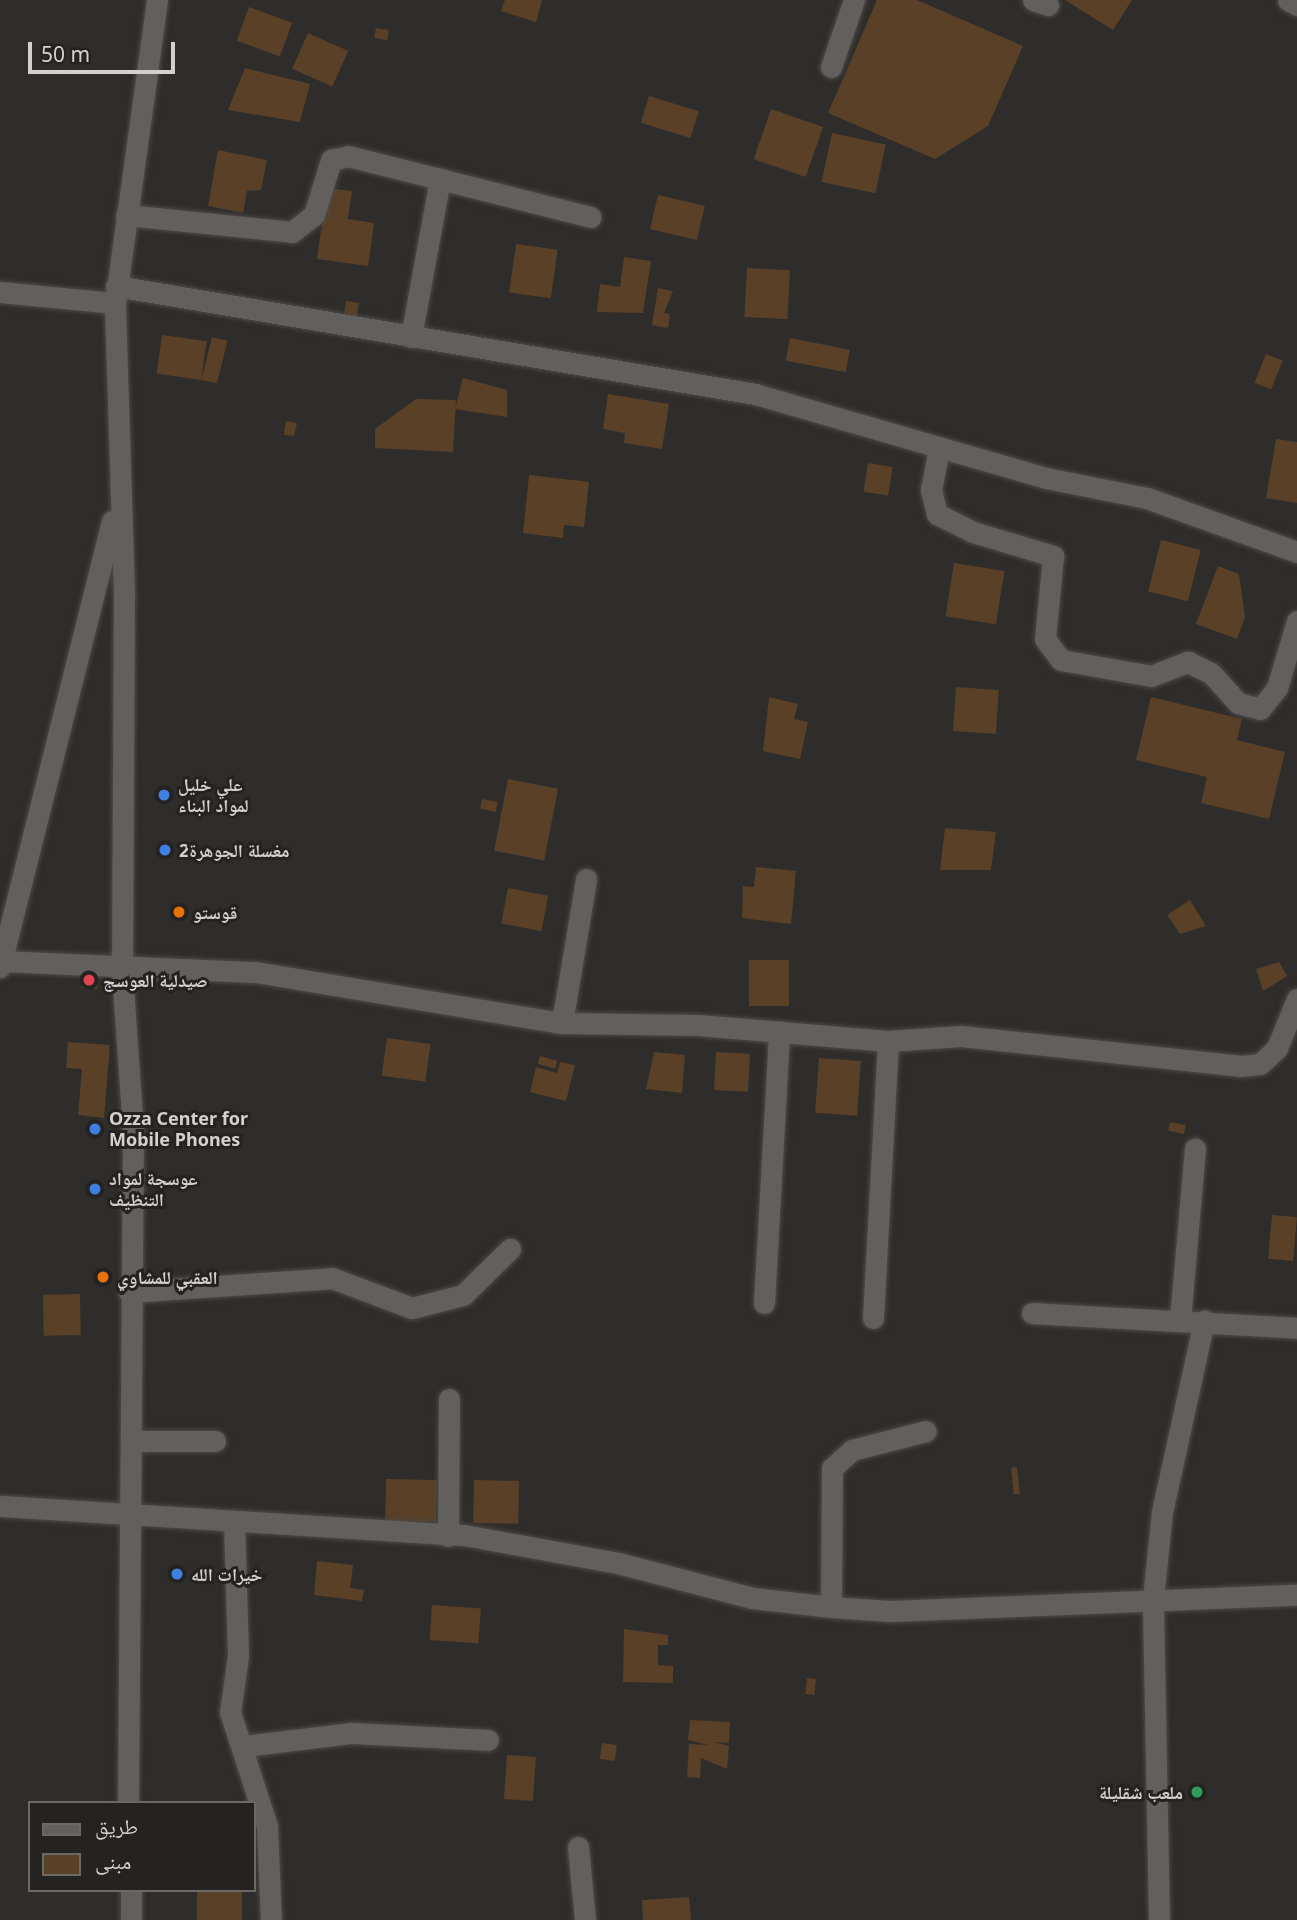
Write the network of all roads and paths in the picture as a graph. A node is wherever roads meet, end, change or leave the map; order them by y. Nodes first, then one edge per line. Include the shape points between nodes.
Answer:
1 (157, 0) edge
2 (855, 0) edge
3 (1288, 0) edge
4 (1297, 5) edge
5 (831, 67) dead end
6 (440, 179) junction
7 (126, 215) junction
8 (590, 217) dead end
9 (0, 292) edge
10 (116, 294) junction
11 (411, 337) junction
12 (939, 448) junction
13 (117, 502) junction
14 (1297, 552) edge
15 (1297, 621) edge
16 (586, 879) dead end
17 (1, 963) edge
18 (122, 971) junction
19 (1297, 999) edge
20 (562, 1023) junction
21 (779, 1031) junction
22 (888, 1041) junction
23 (1195, 1149) dead end
24 (510, 1249) dead end
25 (129, 1292) junction
26 (764, 1303) dead end
27 (1032, 1313) dead end
28 (873, 1318) dead end
29 (1180, 1320) junction
30 (1204, 1321) junction
31 (1297, 1328) edge
32 (449, 1399) dead end
33 (926, 1431) dead end
34 (131, 1441) junction
35 (215, 1441) dead end
36 (0, 1506) edge
37 (128, 1514) junction
38 (234, 1521) junction
39 (448, 1536) junction
40 (1297, 1595) edge
41 (1153, 1598) junction
42 (831, 1607) junction
43 (488, 1740) dead end
44 (244, 1746) junction
45 (128, 1801) edge
46 (578, 1847) dead end
47 (131, 1892) edge
48 (131, 1920) edge
49 (271, 1920) edge
50 (585, 1920) edge
51 (1159, 1920) edge

1 - 7 street
2 - 5 street
3 - 4 street
6 - 7 street via 338,157 328,166 314,215 306,226 282,234
6 - 8 street
6 - 11 street
7 - 10 street
9 - 10 street
10 - 11 street
10 - 13 street
11 - 12 street via 755,394
12 - 14 street via 1147,498
12 - 15 street via 931,490 937,514 1053,556 1045,639 1061,660 1151,676 1188,662 1211,673 1238,703 1260,709 1278,688
13 - 17 street
13 - 18 street via 124,593
16 - 20 street
17 - 18 street
18 - 20 street via 256,972
18 - 25 street via 133,1130
19 - 22 street via 1277,1048 1261,1063 1241,1066 961,1036
20 - 21 street
21 - 22 street
21 - 26 street
22 - 28 street
23 - 29 street
24 - 25 street via 463,1295 412,1308 332,1278
25 - 34 street
27 - 29 street
29 - 30 street
30 - 31 street
30 - 41 street via 1162,1512
32 - 39 street
33 - 42 street via 852,1450 832,1468
34 - 35 street
34 - 37 street
36 - 37 street
37 - 38 street
37 - 45 street
38 - 39 street
38 - 44 street via 238,1656 230,1712
39 - 42 street via 618,1563 752,1598
40 - 41 street
41 - 42 street via 996,1608
41 - 51 street
43 - 44 street via 352,1733
44 - 49 street via 267,1826
46 - 50 street
47 - 48 street

